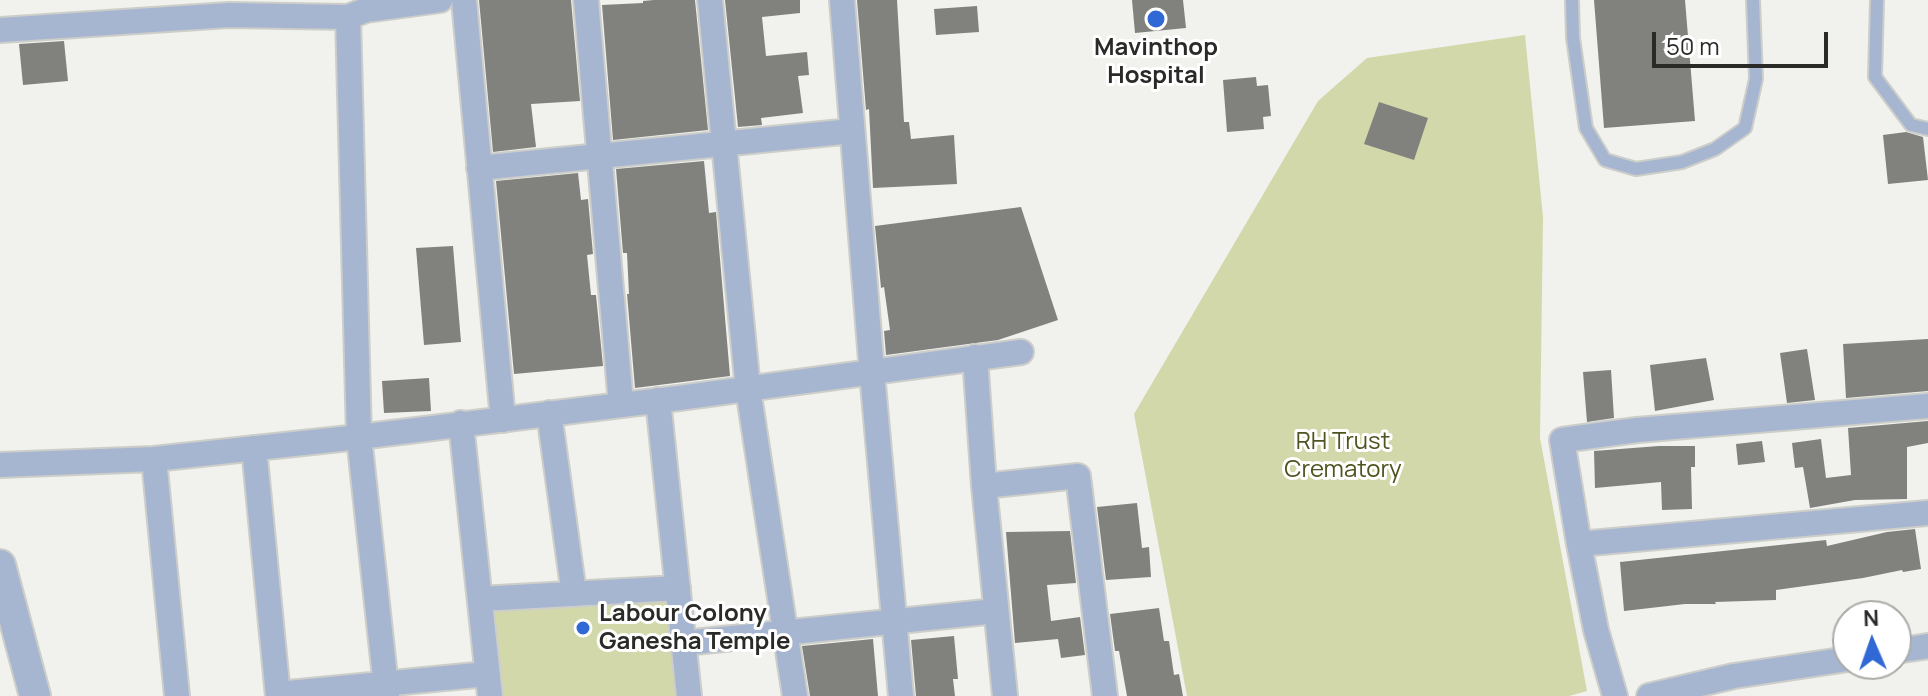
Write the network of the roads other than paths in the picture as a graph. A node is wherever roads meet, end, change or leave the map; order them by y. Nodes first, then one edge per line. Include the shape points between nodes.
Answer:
1 (440, 0) edge
2 (464, 0) edge
3 (586, 0) edge
4 (710, 0) edge
5 (842, 0) edge
6 (1572, 0) edge
7 (1753, 0) edge
8 (1877, 0) edge
9 (229, 8) edge
10 (348, 17) junction
11 (0, 30) edge
12 (1928, 129) edge
13 (852, 131) junction
14 (724, 143) junction
15 (599, 156) junction
16 (479, 168) junction
17 (1021, 352) dead end
18 (975, 357) junction
19 (872, 373) junction
20 (748, 389) junction
21 (658, 400) junction
22 (621, 404) junction
23 (1928, 406) edge
24 (549, 413) junction
25 (503, 420) junction
26 (461, 423) junction
27 (359, 437) junction
28 (254, 448) junction
29 (154, 459) junction
30 (0, 465) edge
31 (984, 486) junction
32 (1928, 513) edge
33 (1579, 544) junction
34 (2, 578) edge
35 (678, 588) junction
36 (574, 594) junction
37 (480, 599) junction
38 (996, 611) junction
39 (894, 621) junction
40 (787, 632) junction
41 (684, 643) junction
42 (1832, 661) edge
43 (489, 685) edge
44 (386, 690) edge
45 (278, 695) edge
46 (35, 696) edge
47 (177, 696) edge
48 (689, 696) edge
49 (795, 696) edge
50 (901, 696) edge
51 (1005, 696) edge
52 (1105, 696) edge
53 (1615, 696) edge
54 (1649, 696) edge

1 - 10 street
2 - 16 street
3 - 15 street
4 - 14 street
5 - 13 street
6 - 7 lane via 1586,128 1605,160 1636,169 1682,162 1715,149 1745,128 1756,79
8 - 12 lane via 1875,77 1911,125
9 - 10 street
9 - 11 street
10 - 27 street
13 - 14 street
13 - 19 street
14 - 15 street
14 - 20 street
15 - 16 street
15 - 22 street
16 - 25 street
17 - 18 street
18 - 19 street
18 - 31 street
19 - 20 street
19 - 39 street
20 - 21 street
20 - 40 street
21 - 22 street
21 - 35 street
22 - 24 street
23 - 33 street via 1562,440
24 - 25 street
24 - 36 street
25 - 26 street
26 - 27 street
26 - 37 street
27 - 28 street
27 - 44 street
28 - 29 street
28 - 45 street
29 - 30 street
29 - 47 street
31 - 38 street
31 - 52 street via 1078,476
32 - 33 street
33 - 53 street
34 - 46 street
35 - 36 street
35 - 41 street
36 - 37 street
37 - 43 street
38 - 39 street
38 - 51 street
39 - 40 street
39 - 50 street
40 - 41 street
40 - 49 street
41 - 48 street
42 - 54 street
43 - 44 street
44 - 45 street

